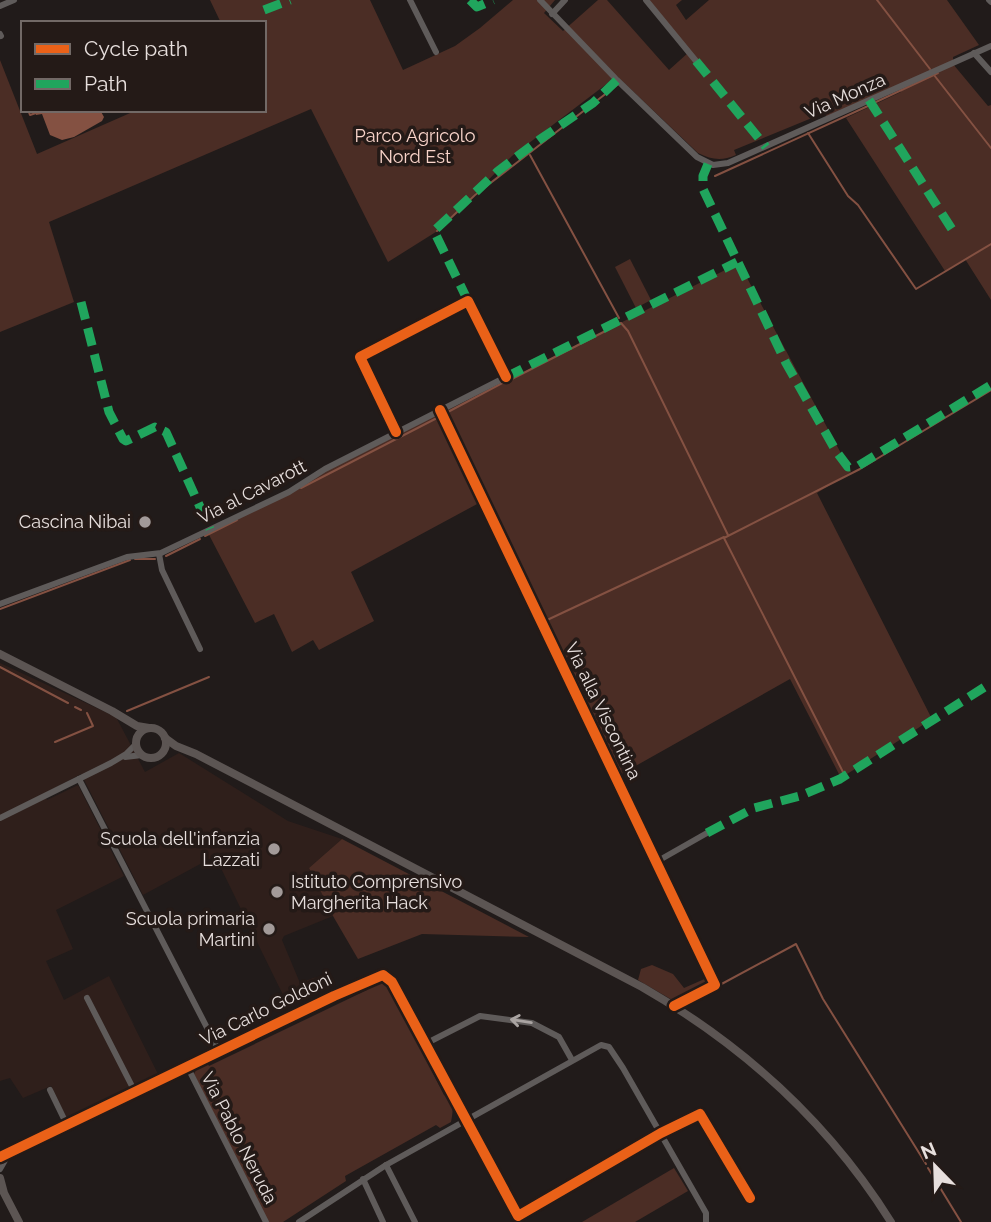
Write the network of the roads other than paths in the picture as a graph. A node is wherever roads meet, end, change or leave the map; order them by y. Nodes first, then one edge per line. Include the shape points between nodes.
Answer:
1 (13, 0) edge
2 (410, 0) edge
3 (540, 0) edge
4 (565, 0) edge
5 (646, 0) edge
6 (0, 6) edge
7 (552, 14) junction
8 (991, 46) edge
9 (436, 52) dead end
10 (974, 53) junction
11 (696, 61) dead end
12 (991, 72) edge
13 (440, 410) junction
14 (396, 432) junction
15 (159, 554) junction
16 (0, 604) edge
17 (200, 649) dead end
18 (0, 654) edge
19 (112, 711) junction
20 (149, 728) junction
21 (166, 738) junction
22 (136, 743) junction
23 (161, 754) junction
24 (196, 754) junction
25 (142, 755) junction
26 (117, 760) junction
27 (79, 779) junction
28 (0, 818) edge
29 (707, 833) dead end
30 (656, 862) junction
31 (87, 998) dead end
32 (674, 1006) junction
33 (425, 1044) junction
34 (219, 1051) junction
35 (572, 1060) junction
36 (187, 1066) junction
37 (50, 1090) dead end
38 (135, 1092) junction
39 (466, 1120) junction
40 (67, 1125) junction
41 (661, 1133) junction
42 (0, 1149) edge
43 (12, 1152) junction
44 (0, 1157) edge
45 (386, 1165) junction
46 (0, 1169) edge
47 (0, 1177) edge
48 (363, 1179) junction
49 (750, 1198) dead end
50 (19, 1222) edge
51 (266, 1222) edge
52 (299, 1222) edge
53 (383, 1222) edge
54 (415, 1222) edge
55 (706, 1222) edge
56 (891, 1222) edge

1 - 6 street
2 - 9 street
3 - 7 street
4 - 7 street
5 - 11 street
7 - 10 street, Via Monza via 708,164 728,163
8 - 10 street, Via Monza
10 - 12 street
13 - 14 street, Via al Cavarott
13 - 14 street, Via al Cavarott via 506,377 468,302 360,357
13 - 30 street, Via alla Viscontina
14 - 15 street, Via al Cavarott via 289,492
15 - 16 street, Via al Cavarott via 127,557
15 - 17 street via 162,570
18 - 19 main road
19 - 20 main road
19 - 22 main road via 131,730
20 - 21 main road
20 - 22 main road via 140,733
21 - 23 main road
21 - 24 main road
22 - 25 main road
22 - 26 street
23 - 24 main road
23 - 25 main road via 152,758
24 - 32 main road
25 - 26 street
26 - 27 street
27 - 28 street
27 - 34 street
29 - 30 street
30 - 32 street, Via alla Viscontina via 715,985
31 - 38 street
32 - 56 main road via 733,1047 799,1106 851,1164
33 - 34 street, Via Carlo Goldoni via 392,982 380,975
35 -> 33 street via 559,1037 532,1023 480,1016
33 - 39 street, Via Carlo Goldoni
34 - 36 street, Via Carlo Goldoni
35 - 39 street
35 - 41 street via 606,1045
36 - 38 street, Via Carlo Goldoni
36 - 51 street, Via Pablo Neruda
37 - 40 street
38 - 40 street, Via Carlo Goldoni
39 - 41 street, Via Carlo Goldoni via 518,1216
39 - 45 street
40 - 43 street, Via Carlo Goldoni
41 - 49 street via 702,1115
41 - 55 street via 707,1214
42 - 43 street
43 - 44 street, Via Carlo Goldoni
43 - 46 street, Via Carlo Goldoni
45 - 48 street
45 - 54 street
46 - 47 main road
47 - 50 main road
48 - 52 street
48 - 53 street

